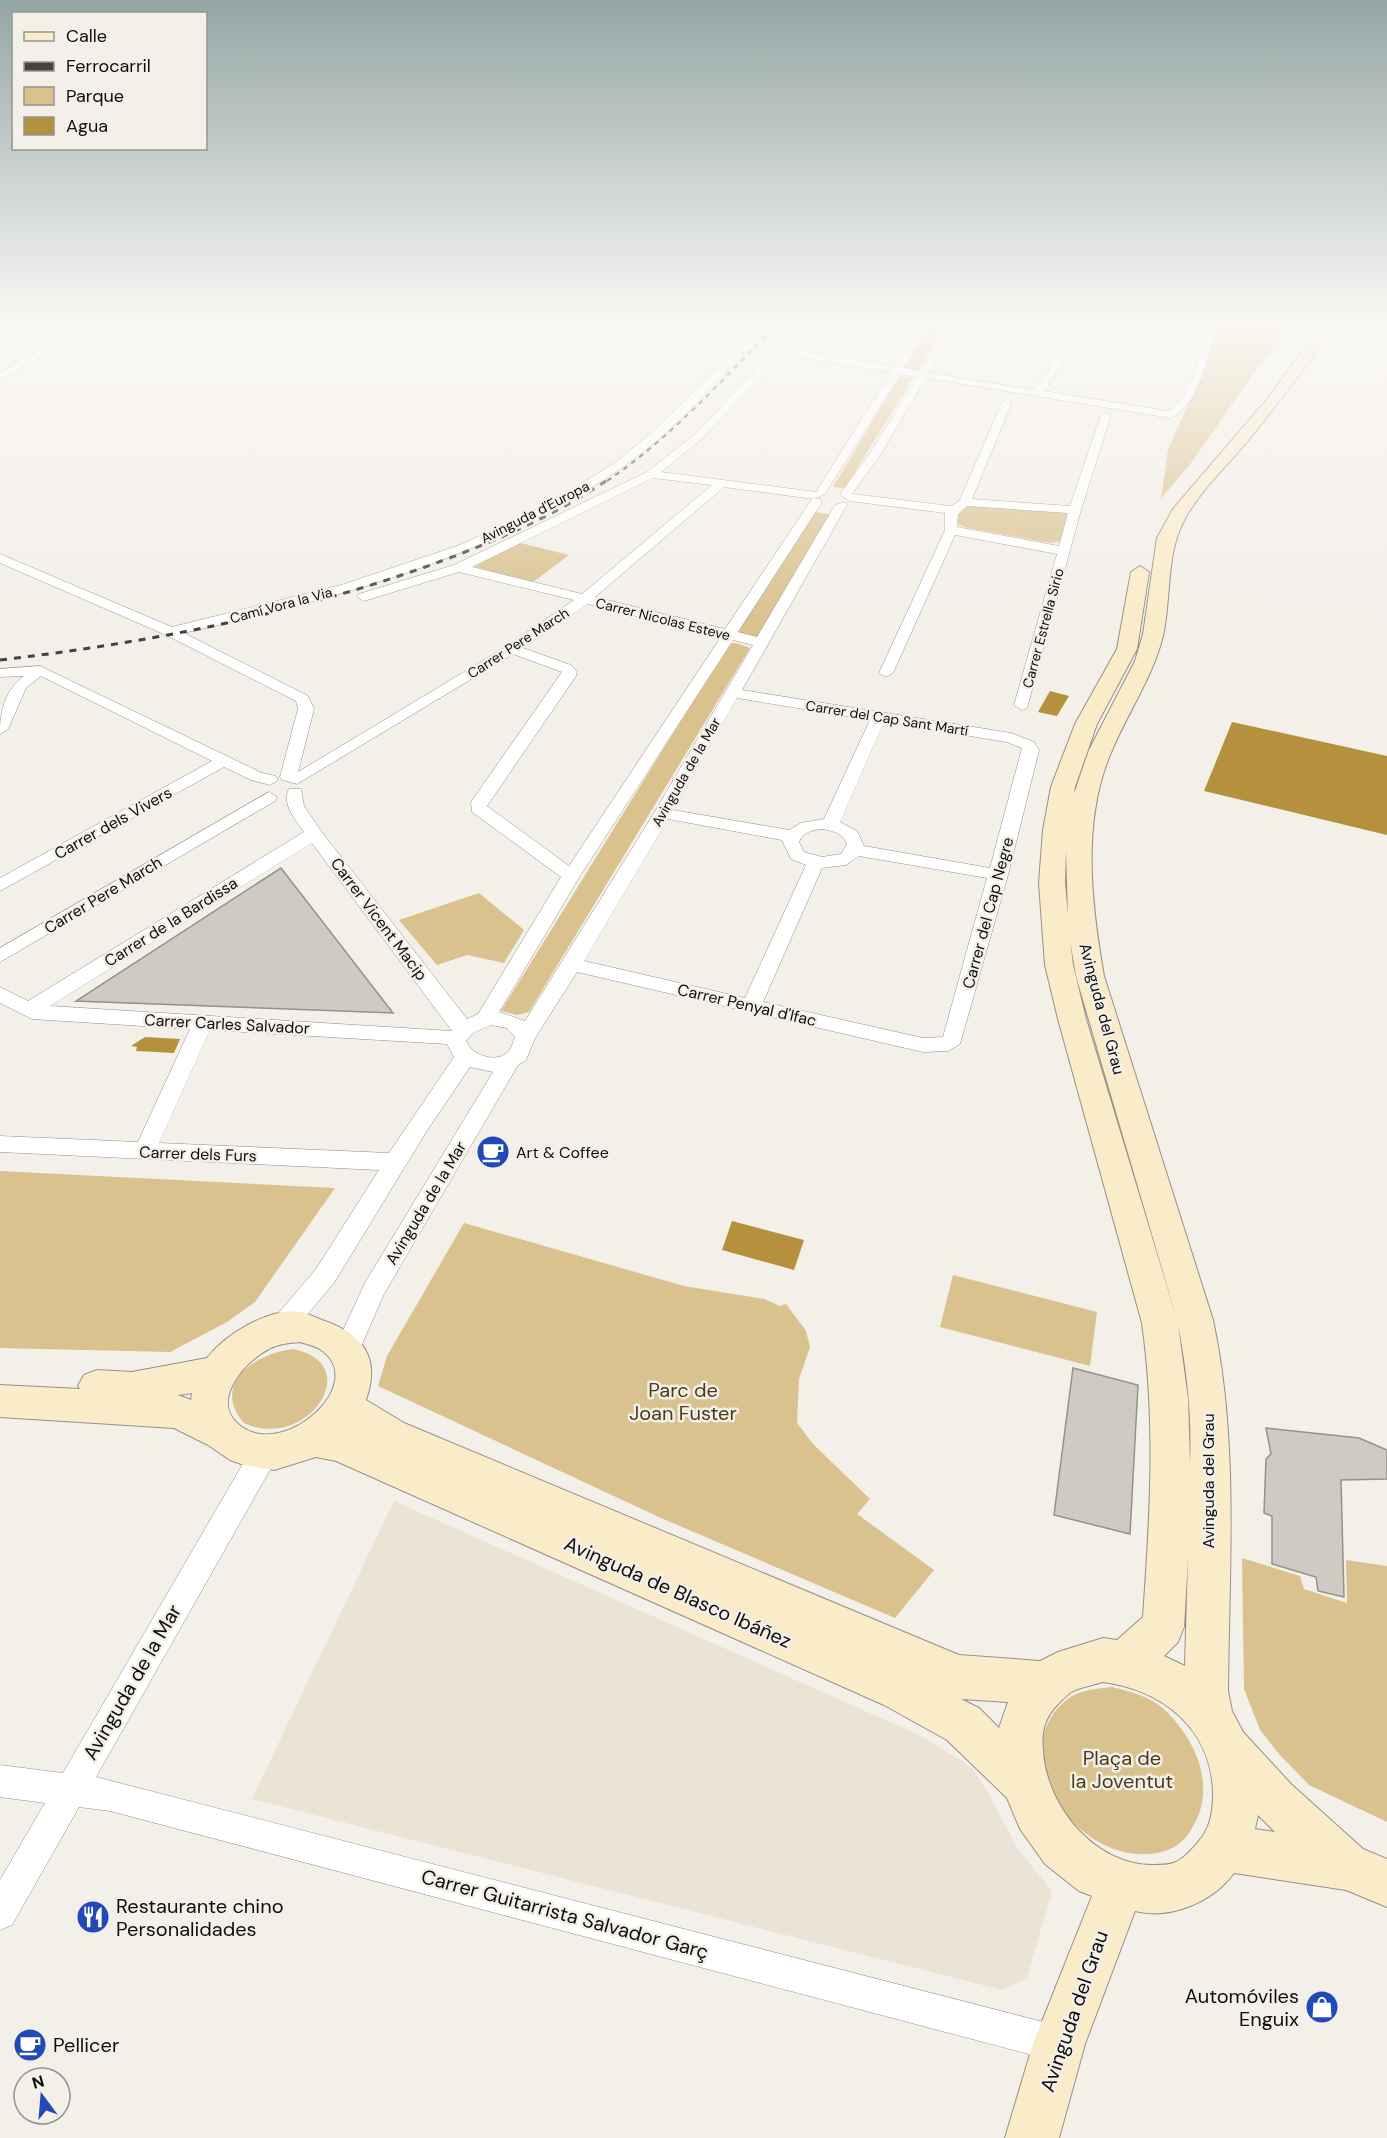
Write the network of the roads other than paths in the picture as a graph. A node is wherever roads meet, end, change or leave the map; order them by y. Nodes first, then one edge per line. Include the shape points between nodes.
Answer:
1 (670, 423) edge
2 (711, 423) edge
3 (864, 423) edge
4 (893, 423) edge
5 (998, 423) edge
6 (1103, 423) edge
7 (1238, 423) edge
8 (1254, 423) edge
9 (651, 474) junction
10 (722, 483) junction
11 (817, 496) junction
12 (846, 499) junction
13 (965, 502) junction
14 (1075, 510) junction
15 (950, 519) junction
16 (1064, 551) junction
17 (0, 558) edge
18 (459, 568) junction
19 (389, 573) joint
20 (364, 597) dead end
21 (584, 600) junction
22 (171, 632) junction
23 (727, 635) junction
24 (763, 643) junction
25 (512, 649) junction
26 (40, 670) junction
27 (0, 673) edge
28 (886, 673) dead end
29 (733, 693) junction
30 (1022, 705) dead end
31 (879, 716) junction
32 (0, 729) edge
33 (1030, 756) joint
34 (233, 764) junction
35 (281, 783) junction
36 (663, 813) junction
37 (830, 825) junction
38 (314, 834) junction
39 (792, 836) junction
40 (855, 850) junction
41 (816, 862) junction
42 (999, 875) junction
43 (570, 876) junction
44 (0, 885) edge
45 (0, 956) edge
46 (572, 965) junction
47 (0, 994) edge
48 (751, 1006) junction
49 (29, 1010) junction
50 (485, 1019) junction
51 (203, 1022) junction
52 (525, 1037) junction
53 (462, 1042) junction
54 (923, 1045) joint
55 (511, 1059) junction
56 (0, 1144) edge
57 (144, 1152) junction
58 (396, 1162) junction
59 (280, 1329) junction
60 (347, 1350) junction
61 (218, 1372) junction
62 (0, 1382) edge
63 (0, 1401) edge
64 (346, 1408) junction
65 (219, 1432) junction
66 (313, 1439) junction
67 (265, 1452) junction
68 (1126, 1662) junction
69 (1045, 1683) junction
70 (1218, 1731) junction
71 (0, 1781) edge
72 (1022, 1781) junction
73 (70, 1789) junction
74 (1226, 1848) junction
75 (1366, 1874) edge
76 (1120, 1886) junction
77 (0, 1913) edge
78 (1059, 2044) junction
79 (1032, 2138) edge

1 - 19 street, Avinguda d'Europa via 564,500 500,531
2 - 9 street
3 - 11 street
4 - 12 street, Avinguda de la Mar
5 - 13 street
6 - 14 street, Carrer Estrella Sirio
7 - 68 main road, Avinguda del Grau via 1167,502 1151,526 1144,545 1130,640 1077,745 1054,830 1052,883 1059,965 1071,1019 1160,1323 1173,1425 1163,1627
8 - 70 main road, Avinguda del Grau via 1172,525 1163,553 1153,634 1145,661 1100,750 1086,794 1079,844 1082,928 1090,976 1195,1320 1204,1364 1211,1463 1206,1691
9 - 10 street
9 - 18 street
10 - 11 street
10 - 21 street, Carrer Pere March
11 - 12 street
11 - 23 street
12 - 15 street
12 - 24 street, Avinguda de la Mar
13 - 14 street
13 - 15 street
14 - 16 street, Carrer Estrella Sirio
15 - 16 street
15 - 28 street
16 - 30 street, Carrer Estrella Sirio
17 - 22 street
18 - 20 street
18 - 21 street, Carrer Nicolas Esteve
19 - 22 street, Camí Vora la Via via 303,600
21 - 23 street, Carrer Nicolas Esteve
21 - 25 street, Carrer Pere March
22 - 35 street via 299,696 306,705
23 - 24 street, Carrer Nicolas Esteve
23 - 43 street
24 - 29 street, Avinguda de la Mar
25 - 35 street, Carrer Pere March
25 - 43 street via 570,671 478,808
26 - 27 street
26 - 32 street via 17,691
26 - 34 street, Carrer Vicent Macip
29 - 31 street, Carrer del Cap Sant Martí
29 - 36 street, Avinguda de la Mar
31 - 33 street, Carrer del Cap Sant Martí via 1018,740 1028,745
31 - 37 street
33 - 42 street, Carrer del Cap Negre
34 - 35 street, Carrer Vicent Macip
34 - 35 street via 264,767
34 - 44 street, Carrer dels Vivers
35 - 38 street, Carrer Vicent Macip
35 - 45 street, Carrer Pere March
36 - 39 street
36 - 46 street, Avinguda de la Mar
37 - 39 street via 807,826
37 - 40 street via 854,838
38 - 49 street, Carrer de la Bardissa
38 - 53 street, Carrer Vicent Macip
39 - 41 street via 792,849 797,855
40 - 41 street via 840,861
40 - 42 street
41 - 48 street
42 - 54 street, Carrer del Cap Negre via 953,1039 948,1044
43 - 50 street
46 - 48 street, Carrer Penyal d'Ifac
46 - 52 street, Avinguda de la Mar
47 - 49 street, Carrer Carles Salvador
48 - 54 street, Carrer Penyal d'Ifac
49 - 51 street, Carrer Carles Salvador
50 - 52 street via 501,1018 515,1023
50 - 53 street
51 - 53 street, Carrer Carles Salvador
51 - 57 street
52 - 55 street
53 - 55 street via 472,1062 492,1065
53 - 58 street
55 - 60 street, Avinguda de la Mar via 374,1290
56 - 57 street, Carrer dels Furs
57 - 58 street, Carrer dels Furs
58 - 59 street via 325,1276
59 - 60 main road via 319,1330
59 - 61 main road via 244,1345
60 - 64 main road via 354,1368 354,1388
61 - 62 main road via 132,1388
61 - 65 main road via 209,1403
63 - 65 main road via 178,1412
64 - 66 main road via 327,1430
64 - 69 main road, Avinguda de Blasco Ibáñez via 391,1435 959,1677
65 - 67 main road via 239,1446
66 - 67 main road via 290,1449
66 - 72 main road, Avinguda de Blasco Ibáñez via 339,1444 373,1458 898,1690 963,1724
67 - 73 street, Avinguda de la Mar
68 - 69 main road via 1081,1663
68 - 70 main road via 1183,1690
69 - 72 main road via 1026,1709 1018,1743
70 - 74 main road, Avinguda del Grau via 1236,1779 1237,1816
70 - 75 main road via 1275,1800
71 - 73 street, Carrer Guitarrista Salvador Garç
72 - 76 main road via 1048,1834 1093,1874
73 - 77 street, Avinguda de la Mar
73 - 78 street, Carrer Guitarrista Salvador Garç via 110,1795
74 - 75 main road
74 - 76 main road via 1208,1870 1183,1885 1153,1891
76 - 78 main road, Avinguda del Grau
78 - 79 main road, Avinguda del Grau

